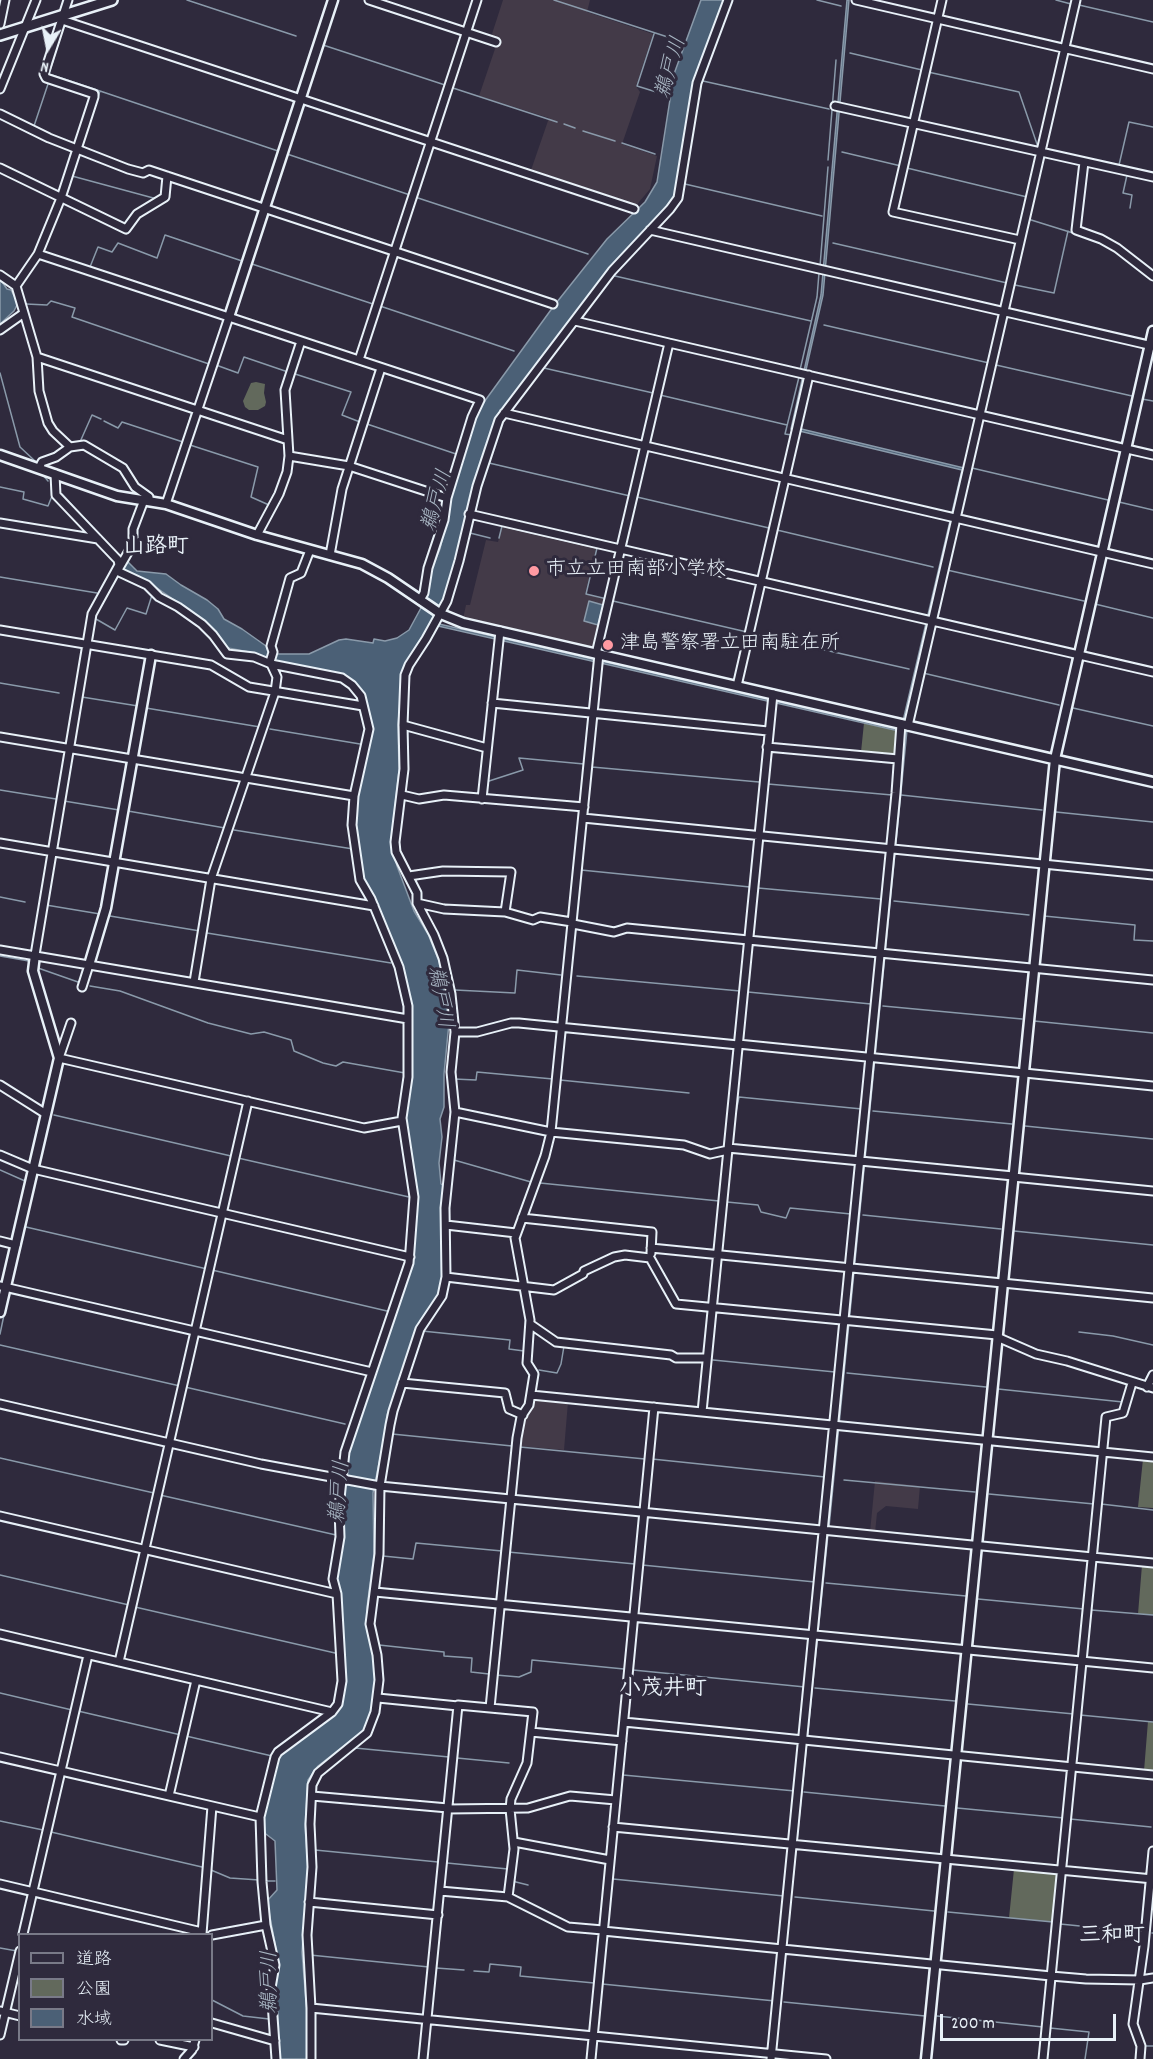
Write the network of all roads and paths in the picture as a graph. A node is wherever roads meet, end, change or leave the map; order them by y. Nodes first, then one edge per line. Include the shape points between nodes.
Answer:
1 (5, 0) edge
2 (36, 0) edge
3 (68, 0) edge
4 (112, 0) edge
5 (333, 0) edge
6 (369, 0) edge
7 (477, 0) edge
8 (728, 0) edge
9 (856, 0) edge
10 (942, 0) edge
11 (1076, 0) edge
12 (62, 18) junction
13 (938, 18) junction
14 (0, 24) edge
15 (26, 27) junction
16 (466, 32) junction
17 (0, 35) edge
18 (496, 42) dead end
19 (1065, 48) junction
20 (1153, 69) edge
21 (0, 89) edge
22 (301, 98) junction
23 (839, 106) dead end
24 (0, 114) edge
25 (914, 123) junction
26 (430, 141) junction
27 (77, 148) junction
28 (1041, 152) junction
29 (1084, 162) junction
30 (0, 168) edge
31 (167, 176) junction
32 (1153, 177) edge
33 (61, 198) junction
34 (264, 207) junction
35 (634, 209) dead end
36 (651, 230) junction
37 (1020, 240) junction
38 (394, 251) junction
39 (38, 254) junction
40 (0, 275) edge
41 (1153, 276) edge
42 (16, 286) junction
43 (553, 304) dead end
44 (24, 313) junction
45 (1004, 313) junction
46 (229, 317) junction
47 (575, 321) junction
48 (0, 330) edge
49 (1153, 331) edge
50 (301, 341) junction
51 (669, 343) junction
52 (1151, 346) edge
53 (37, 357) junction
54 (359, 360) junction
55 (381, 368) junction
56 (807, 375) junction
57 (198, 410) junction
58 (504, 413) junction
59 (980, 415) junction
60 (288, 440) junction
61 (645, 446) junction
62 (70, 447) junction
63 (1126, 449) junction
64 (0, 455) edge
65 (1153, 455) edge
66 (290, 456) junction
67 (349, 466) junction
68 (39, 468) junction
69 (55, 474) junction
70 (785, 479) junction
71 (447, 498) junction
72 (146, 501) junction
73 (166, 504) junction
74 (469, 514) junction
75 (953, 517) junction
76 (0, 523) edge
77 (257, 535) junction
78 (98, 539) junction
79 (622, 548) junction
80 (310, 550) junction
81 (1102, 553) junction
82 (330, 555) junction
83 (1153, 564) edge
84 (121, 565) junction
85 (762, 581) junction
86 (420, 600) junction
87 (440, 614) junction
88 (929, 620) junction
89 (0, 630) edge
90 (499, 636) junction
91 (87, 644) junction
92 (151, 655) junction
93 (1079, 655) junction
94 (598, 658) junction
95 (271, 663) junction
96 (1153, 672) edge
97 (737, 686) junction
98 (274, 692) junction
99 (772, 699) junction
100 (492, 703) junction
101 (363, 706) junction
102 (593, 713) junction
103 (403, 725) junction
104 (904, 725) junction
105 (768, 731) junction
106 (0, 737) edge
107 (767, 747) junction
108 (69, 748) junction
109 (487, 748) junction
110 (132, 759) junction
111 (898, 759) junction
112 (1055, 759) junction
113 (245, 778) junction
114 (1153, 782) edge
115 (402, 795) junction
116 (354, 796) junction
117 (482, 799) junction
118 (584, 807) junction
119 (583, 818) junction
120 (759, 835) junction
121 (0, 843) edge
122 (893, 848) junction
123 (52, 852) junction
124 (114, 863) junction
125 (1045, 864) junction
126 (1153, 875) edge
127 (409, 876) junction
128 (211, 879) junction
129 (417, 903) junction
130 (374, 906) junction
131 (505, 912) junction
132 (572, 923) junction
133 (748, 940) junction
134 (0, 950) edge
135 (882, 953) junction
136 (35, 956) junction
137 (89, 965) junction
138 (1034, 968) junction
139 (1153, 980) edge
140 (194, 982) junction
141 (82, 987) dead end
142 (408, 1019) junction
143 (71, 1023) dead end
144 (561, 1028) junction
145 (455, 1032) junction
146 (738, 1045) junction
147 (59, 1058) junction
148 (872, 1058) junction
149 (1023, 1073) junction
150 (0, 1086) edge
151 (1153, 1086) edge
152 (248, 1101) junction
153 (455, 1112) junction
154 (46, 1114) junction
155 (402, 1121) junction
156 (551, 1132) junction
157 (728, 1149) junction
158 (0, 1155) edge
159 (862, 1161) junction
160 (33, 1169) junction
161 (1013, 1177) junction
162 (1153, 1191) edge
163 (222, 1213) junction
164 (522, 1218) junction
165 (446, 1225) junction
166 (516, 1233) junction
167 (0, 1241) edge
168 (15, 1245) junction
169 (651, 1248) junction
170 (718, 1254) junction
171 (410, 1257) junction
172 (650, 1258) junction
173 (852, 1267) junction
174 (446, 1277) junction
175 (1003, 1282) junction
176 (3, 1287) edge
177 (525, 1287) junction
178 (1153, 1298) edge
179 (712, 1307) junction
180 (0, 1312) edge
181 (846, 1320) junction
182 (530, 1324) junction
183 (195, 1331) junction
184 (997, 1336) junction
185 (707, 1358) junction
186 (372, 1372) junction
187 (1153, 1374) edge
188 (402, 1383) junction
189 (1132, 1383) junction
190 (1150, 1388) edge
191 (531, 1395) junction
192 (0, 1404) edge
193 (654, 1407) junction
194 (702, 1412) junction
195 (523, 1415) junction
196 (836, 1425) junction
197 (987, 1439) junction
198 (169, 1444) junction
199 (1103, 1452) junction
200 (1153, 1457) edge
201 (343, 1480) junction
202 (379, 1486) junction
203 (510, 1500) junction
204 (644, 1513) junction
205 (0, 1516) edge
206 (823, 1530) junction
207 (977, 1545) junction
208 (145, 1549) junction
209 (1093, 1557) junction
210 (1153, 1563) edge
211 (375, 1592) junction
212 (337, 1594) junction
213 (500, 1604) junction
214 (634, 1617) junction
215 (0, 1634) edge
216 (815, 1635) junction
217 (968, 1650) junction
218 (88, 1655) junction
219 (118, 1662) junction
220 (1082, 1662) junction
221 (1153, 1668) edge
222 (196, 1680) junction
223 (378, 1698) junction
224 (458, 1706) junction
225 (490, 1708) junction
226 (332, 1712) junction
227 (624, 1722) junction
228 (531, 1732) junction
229 (805, 1740) junction
230 (622, 1741) junction
231 (956, 1755) junction
232 (0, 1757) edge
233 (1072, 1767) junction
234 (61, 1771) junction
235 (1153, 1775) edge
236 (169, 1796) junction
237 (312, 1797) junction
238 (616, 1800) junction
239 (212, 1806) junction
240 (448, 1809) junction
241 (510, 1809) junction
242 (260, 1817) junction
243 (614, 1827) junction
244 (514, 1842) junction
245 (795, 1844) junction
246 (1153, 1851) edge
247 (946, 1859) junction
248 (610, 1860) junction
249 (1062, 1870) junction
250 (1152, 1879) edge
251 (0, 1884) edge
252 (440, 1891) junction
253 (33, 1892) junction
254 (507, 1897) junction
255 (309, 1902) junction
256 (438, 1915) junction
257 (266, 1925) junction
258 (603, 1931) junction
259 (23, 1933) edge
260 (202, 1933) edge
261 (213, 1935) edge
262 (782, 1949) junction
263 (18, 1958) edge
264 (936, 1964) junction
265 (1051, 1976) junction
266 (1153, 1978) edge
267 (1140, 1980) junction
268 (311, 2008) junction
269 (3, 2012) edge
270 (18, 2016) edge
271 (427, 2020) junction
272 (213, 2024) edge
273 (0, 2035) edge
274 (593, 2036) junction
275 (172, 2041) edge
276 (276, 2041) junction
277 (195, 2043) edge
278 (772, 2056) edge
279 (184, 2059) edge
280 (276, 2059) edge
281 (311, 2059) edge
282 (423, 2059) edge
283 (591, 2059) edge
284 (826, 2059) edge
285 (926, 2059) edge
286 (1043, 2059) edge
287 (1140, 2059) edge

1 - 14 street
2 - 15 street
3 - 12 street
4 - 12 main road
5 - 22 street
6 - 16 street
7 - 16 street
8 - 36 street via 697,83 680,192
9 - 13 street
10 - 13 street
11 - 19 street
12 - 15 main road
12 - 22 street
12 - 27 street via 44,74 94,94
13 - 19 street
13 - 25 street
15 - 17 main road
15 - 21 street
16 - 18 street
16 - 26 street
19 - 20 street
19 - 28 street
22 - 26 street
22 - 34 street
23 - 25 street
24 - 27 street
25 - 28 street
25 - 37 street via 893,212
26 - 35 street
26 - 38 street
27 - 31 street via 128,169
27 - 33 street
28 - 29 street
28 - 37 street
29 - 32 street
29 - 41 street via 1076,230 1117,248
30 - 33 street
31 - 33 street via 165,197 137,214 126,229
31 - 34 street
33 - 39 street
34 - 38 street
34 - 46 street
36 - 45 street
36 - 47 street via 612,271
37 - 45 street
38 - 43 street
38 - 54 street
39 - 42 street
39 - 46 street
40 - 42 street
42 - 44 street
44 - 48 street
44 - 53 street
45 - 52 street
45 - 59 street
46 - 50 street
46 - 57 street
47 - 51 street
47 - 58 street
49 - 52 street
50 - 54 street
50 - 60 street via 285,390
51 - 56 street
51 - 61 street
52 - 63 street
53 - 57 street
53 - 62 street via 39,391 48,423
54 - 55 street
55 - 67 street
55 - 71 street via 480,400
56 - 59 street
56 - 70 street
57 - 60 street
57 - 73 street
58 - 61 street
58 - 74 street via 492,435
59 - 63 street
59 - 75 street
60 - 66 street
61 - 70 street
61 - 79 street
62 - 68 street via 42,462
62 - 72 street via 84,445 123,468 135,487 149,497
63 - 65 street
63 - 81 street
64 - 68 street
66 - 67 street
66 - 77 street via 279,494
67 - 71 street
67 - 82 street
68 - 69 street
69 - 72 street via 117,496
69 - 78 street via 56,495
70 - 75 street
70 - 85 street
71 - 86 street
72 - 73 street
72 - 84 street via 133,529 133,544
73 - 77 street
74 - 79 street
74 - 87 street via 459,561
75 - 81 street
75 - 88 street
76 - 78 street
77 - 80 street
78 - 84 street
79 - 85 street
79 - 94 street
80 - 82 street
80 - 95 street via 301,573 290,578
81 - 83 street
81 - 93 street
82 - 86 street via 376,571
84 - 91 street via 92,614
84 - 95 street via 159,597 202,624 227,654
85 - 88 street
85 - 97 street
86 - 87 street
87 - 90 street
87 - 103 street via 408,665
88 - 93 street
88 - 104 street
89 - 91 street
90 - 94 street
90 - 100 street
91 - 92 street
91 - 108 street
92 - 98 street via 215,666 249,687
92 - 110 street
93 - 96 street
93 - 112 street
94 - 97 street
94 - 102 street
95 - 98 street via 277,677
95 - 101 street via 342,678 356,689
97 - 99 street
98 - 101 street
98 - 113 street
99 - 104 street
99 - 105 street
100 - 102 street
100 - 109 street
101 - 116 street via 369,733
102 - 105 street
102 - 118 street
103 - 109 street
103 - 115 street
104 - 111 street
104 - 112 street
105 - 107 street
106 - 108 street
107 - 111 street
107 - 120 street
108 - 110 street
108 - 123 street
109 - 117 street
110 - 113 street
110 - 124 street
111 - 122 street
112 - 114 street
112 - 125 street
113 - 116 street
113 - 128 street
115 - 117 street via 419,799 444,795
115 - 127 street via 395,842
116 - 130 street via 352,825 357,867
117 - 118 street
118 - 119 street
119 - 120 street
119 - 132 street
120 - 122 street
120 - 133 street
121 - 123 street
122 - 125 street
122 - 135 street
123 - 124 street
123 - 136 street
124 - 128 street
124 - 137 street
125 - 126 street
125 - 138 street
127 - 129 street
127 - 131 street via 442,871 510,872
128 - 130 street
128 - 140 street
129 - 131 street via 444,909
129 - 145 street via 443,958
130 - 142 street via 399,967
131 - 132 street via 533,920 540,917
132 - 133 street via 614,932 627,928
132 - 144 street
133 - 135 street
133 - 146 street
134 - 136 street
135 - 138 street
135 - 148 street
136 - 137 street
136 - 147 street via 32,969
137 - 140 street
137 - 141 street
138 - 139 street
138 - 149 street
140 - 142 street
142 - 155 street via 408,1077
143 - 147 street
144 - 145 street via 511,1023 477,1032
144 - 146 street
144 - 156 street
145 - 153 street via 451,1072
146 - 148 street
146 - 157 street
147 - 152 street
147 - 154 street
148 - 149 street
148 - 159 street
149 - 151 street
149 - 161 street
150 - 154 street
152 - 155 street via 364,1128
152 - 163 street
153 - 156 street
153 - 165 street
154 - 160 street
155 - 171 street via 414,1197
156 - 157 street via 684,1145 710,1154
156 - 164 street
157 - 159 street
157 - 170 street
158 - 160 street
159 - 161 street
159 - 173 street
160 - 163 street
160 - 168 street
161 - 162 street
161 - 175 street
163 - 171 street
163 - 183 street
164 - 166 street
164 - 169 street via 652,1232
165 - 166 street
165 - 174 street
166 - 177 street via 514,1242
167 - 168 street
168 - 176 street
169 - 170 street
169 - 172 street
170 - 173 street
170 - 179 street
171 - 186 street
172 - 177 street via 614,1257 554,1290
172 - 179 street via 676,1304
173 - 175 street
173 - 181 street
174 - 177 street
174 - 188 street via 442,1296 420,1329
175 - 178 street
175 - 184 street
176 - 180 street
176 - 183 street
177 - 182 street
179 - 181 street
179 - 185 street
181 - 184 street
181 - 196 street
182 - 185 street via 556,1342 676,1358
182 - 191 street via 527,1363 534,1374
183 - 186 street
183 - 198 street
184 - 189 street via 1036,1354 1067,1360
184 - 197 street
185 - 194 street
186 - 201 street via 346,1445
187 - 190 street
188 - 195 street via 505,1393 509,1409
188 - 202 street
189 - 190 street
189 - 199 street via 1123,1413 1106,1417
191 - 193 street
191 - 195 street
192 - 198 street
193 - 194 street
193 - 204 street
194 - 196 street
195 - 203 street
196 - 197 street
196 - 206 street
197 - 199 street
197 - 207 street
198 - 201 street
198 - 208 street
199 - 200 street
199 - 209 street
201 - 202 street
201 - 212 street via 333,1579
202 - 203 street
202 - 211 street
203 - 204 street
203 - 213 street
204 - 206 street
204 - 214 street
205 - 208 street
206 - 207 street
206 - 216 street
207 - 209 street
207 - 217 street
208 - 212 street
208 - 219 street
209 - 210 street
209 - 220 street
211 - 213 street
211 - 223 street via 370,1624 378,1664
212 - 226 street via 342,1681 338,1704
213 - 214 street
213 - 225 street
214 - 216 street
214 - 227 street
215 - 218 street
216 - 217 street
216 - 229 street
217 - 220 street
217 - 231 street
218 - 219 street
218 - 234 street
219 - 222 street
220 - 221 street
220 - 233 street
222 - 226 street
222 - 236 street
223 - 224 street
223 - 237 street via 367,1733 318,1773
224 - 225 street
224 - 240 street
225 - 228 street via 533,1712
226 - 242 street via 275,1757
227 - 229 street
227 - 230 street
228 - 230 street
228 - 241 street via 527,1763 512,1793
229 - 231 street
229 - 245 street
230 - 238 street
231 - 233 street
231 - 247 street
232 - 234 street
233 - 235 street
233 - 249 street
234 - 236 street
234 - 253 street
236 - 239 street
237 - 240 street
237 - 255 street
238 - 241 street via 570,1796
238 - 243 street
239 - 242 street
239 - 260 street
240 - 241 street
240 - 252 street
241 - 244 street
242 - 257 street
243 - 245 street
243 - 248 street
244 - 248 street
244 - 254 street
245 - 247 street
245 - 262 street
246 - 250 street
247 - 249 street
247 - 264 street
248 - 258 street
249 - 250 street
249 - 265 street
250 - 267 street
251 - 253 street
252 - 254 street
252 - 256 street
253 - 259 street
253 - 260 street
254 - 258 street via 568,1927
255 - 256 street
255 - 268 street
256 - 271 street
257 - 261 street
257 - 276 street via 275,1965 271,1988
258 - 262 street
258 - 274 street
262 - 264 street
262 - 278 street
263 - 269 street
264 - 265 street
264 - 285 street
265 - 267 street
265 - 286 street
266 - 267 street
267 - 287 street via 1133,2024 1141,2046
268 - 271 street
268 - 281 street
269 - 270 street
269 - 273 street
271 - 274 street
271 - 282 street
272 - 276 street
274 - 278 street
274 - 283 street
275 - 277 street
276 - 280 street
277 - 279 street
278 - 284 street

